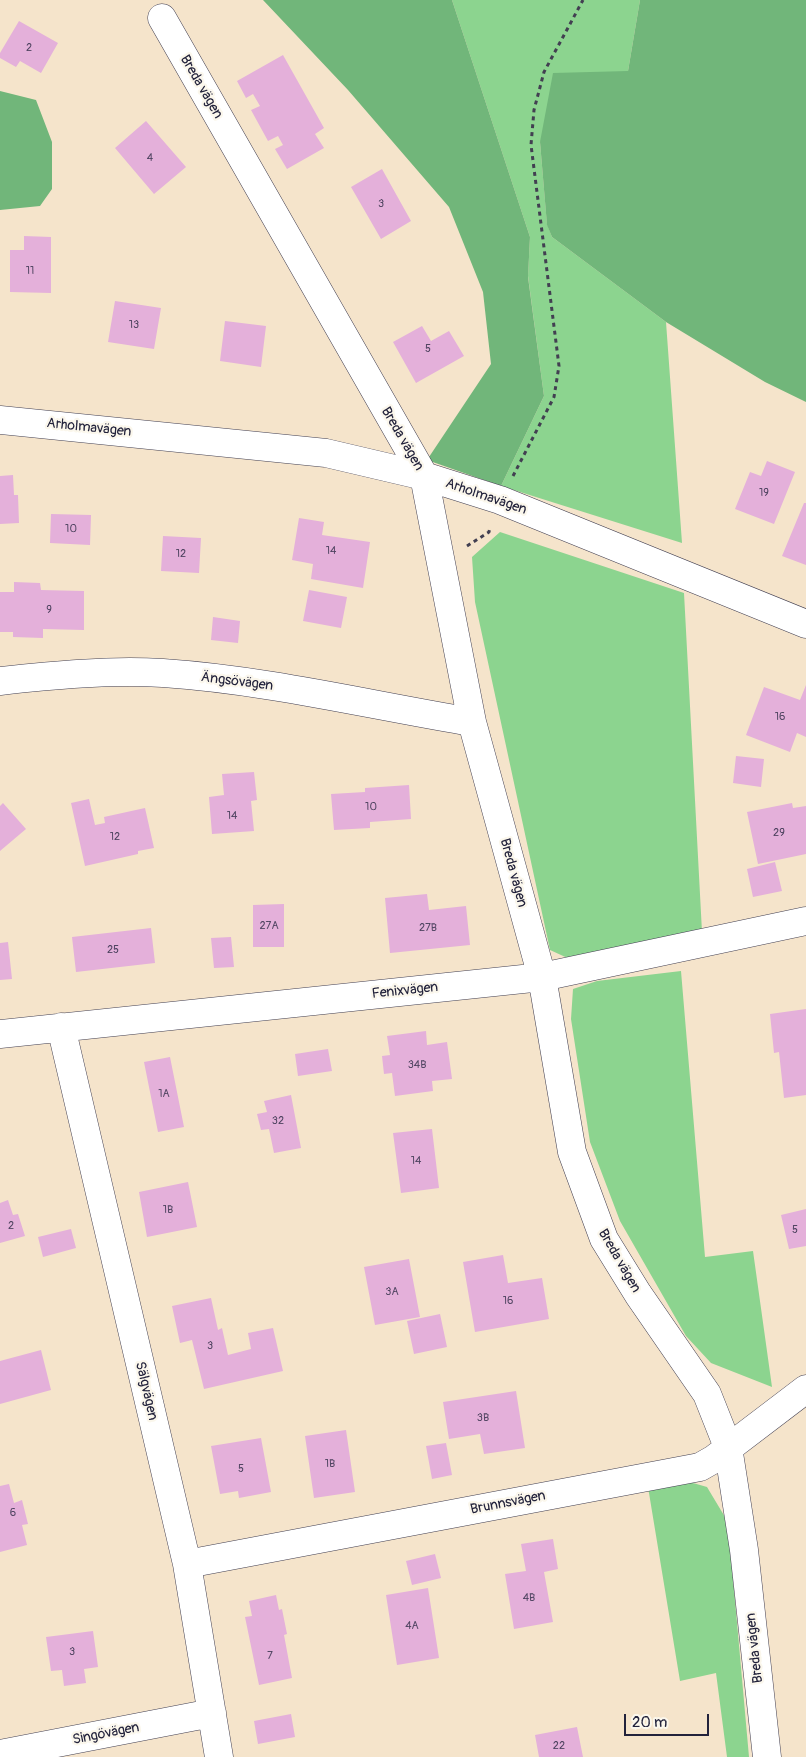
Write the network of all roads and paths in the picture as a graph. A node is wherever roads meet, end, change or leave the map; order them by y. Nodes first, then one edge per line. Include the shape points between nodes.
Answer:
1 (583, 0) edge
2 (162, 18) dead end
3 (0, 420) edge
4 (424, 476) junction
5 (500, 500) junction
6 (440, 563) junction
7 (806, 624) edge
8 (0, 681) edge
9 (472, 722) junction
10 (806, 921) edge
11 (542, 976) junction
12 (61, 1027) junction
13 (0, 1034) edge
14 (806, 1389) edge
15 (728, 1446) junction
16 (187, 1564) junction
17 (212, 1713) junction
18 (0, 1754) edge
19 (219, 1757) edge
20 (767, 1757) edge

1 - 5 path via 544,72 534,110 531,145 559,366 554,397
2 - 4 street, Breda vägen
3 - 4 street, Arholmavägen via 326,452
4 - 5 street, Arholmavägen
4 - 6 street, Breda vägen
5 - 6 path via 488,532
5 - 7 street, Arholmavägen
6 - 9 street, Breda vägen
8 - 9 street, Ängsövägen via 65,674 163,673 261,684
9 - 11 street, Breda vägen
10 - 11 street, Fenixvägen
11 - 12 street, Fenixvägen
11 - 15 street, Breda vägen via 572,1152 604,1239 707,1394
12 - 13 street, Fenixvägen
12 - 16 street, Sälgvägen
14 - 15 street, Brunnsvägen
15 - 16 street, Brunnsvägen via 700,1467
15 - 20 street, Breda vägen via 744,1550
16 - 17 street, Sälgvägen
17 - 18 street, Singövägen
17 - 19 street, Sälgvägen

